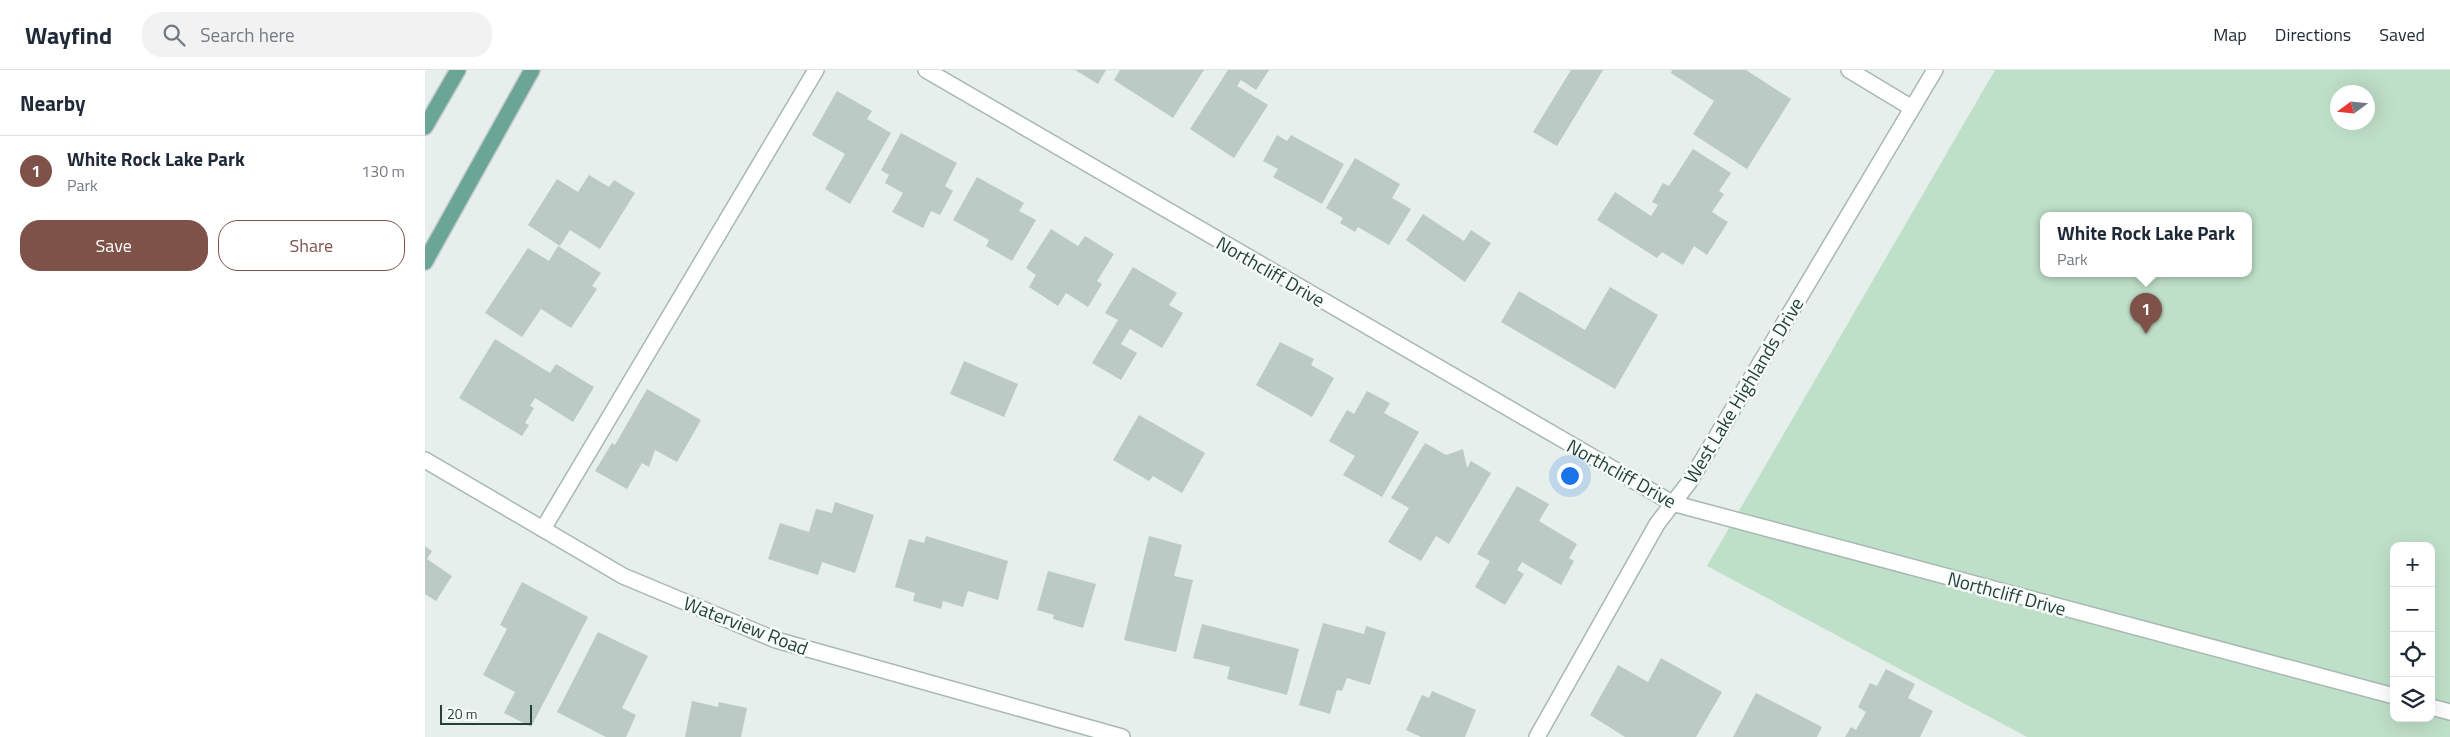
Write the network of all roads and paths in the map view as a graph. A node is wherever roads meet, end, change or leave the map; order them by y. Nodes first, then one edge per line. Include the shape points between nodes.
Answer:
1 (458, 70) edge
2 (532, 70) edge
3 (815, 70) edge
4 (925, 70) edge
5 (1849, 70) edge
6 (1935, 70) edge
7 (1912, 108) junction
8 (425, 127) edge
9 (425, 262) edge
10 (425, 460) edge
11 (1672, 503) junction
12 (543, 530) junction
13 (2390, 695) edge
14 (2435, 707) edge
15 (2450, 712) edge
16 (1122, 737) edge
17 (1537, 737) edge

1 - 8 main road
2 - 9 main road
3 - 12 street
4 - 11 street, Northcliff Drive
5 - 7 street
6 - 7 street, West Lake Highlands Drive
7 - 11 street, West Lake Highlands Drive via 1690,481
10 - 12 street, Waterview Road
11 - 13 street, Northcliff Drive
11 - 17 street, West Lake Highlands Drive
12 - 16 street, Waterview Road via 623,576 776,640
14 - 15 street

